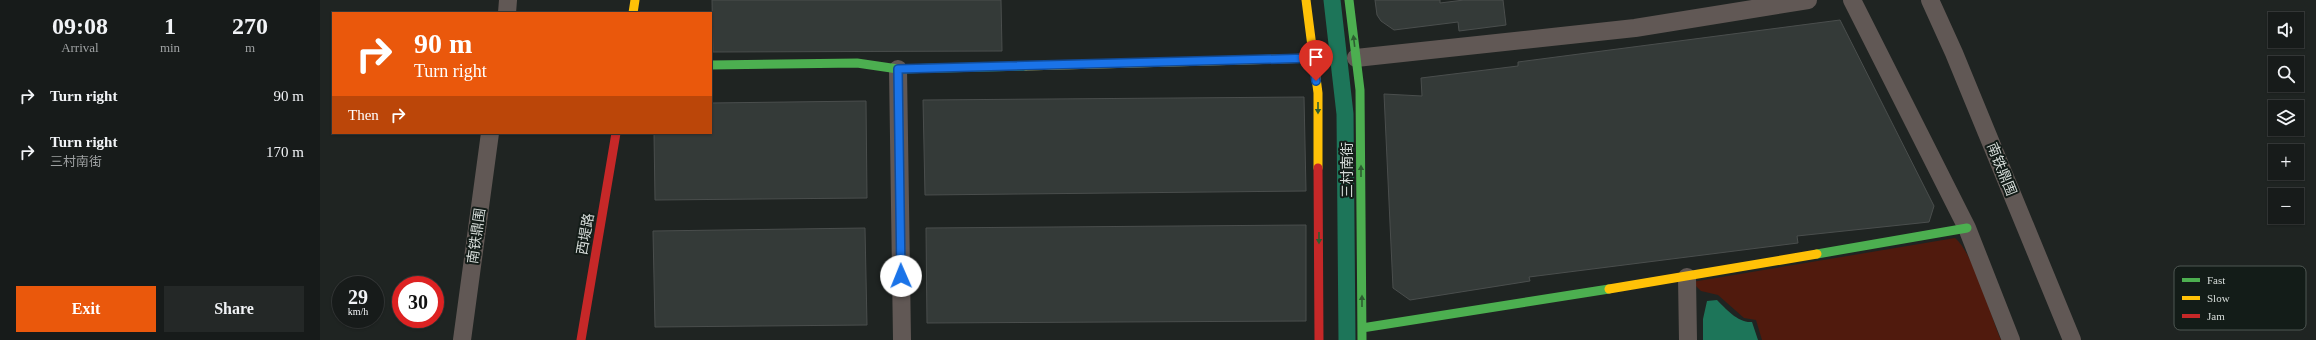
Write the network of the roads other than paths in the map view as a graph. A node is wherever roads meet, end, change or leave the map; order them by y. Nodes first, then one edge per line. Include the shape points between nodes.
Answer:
1 (508, 0) edge
2 (635, 0) edge
3 (1306, 0) edge
4 (1349, 0) edge
5 (1808, 0) edge
6 (1852, 0) edge
7 (1930, 0) edge
8 (507, 12) edge
9 (633, 12) edge
10 (1313, 58) junction
11 (1356, 58) junction
12 (712, 65) edge
13 (898, 69) junction
14 (490, 134) edge
15 (616, 134) edge
16 (1967, 228) junction
17 (1687, 277) junction
18 (1362, 328) junction
19 (462, 340) edge
20 (581, 340) edge
21 (902, 340) edge
22 (1319, 340) edge
23 (1362, 340) edge
24 (1688, 340) edge
25 (2011, 340) edge
26 (2072, 340) edge

1 - 8 street
2 - 9 street
3 - 10 street, 三村南街
11 -> 4 street, 三村南街
5 - 11 street via 1635,28
6 - 16 street
7 - 26 street, 南铁鼎围
10 - 13 street
10 -> 22 street, 三村南街 via 1318,93
18 -> 11 street, 三村南街 via 1360,90
12 - 13 street via 857,63
13 - 21 street
14 - 19 street, 南铁鼎围
15 - 20 street, 西堤路
16 - 17 street
16 - 25 street
17 - 18 street
17 - 24 street
18 - 23 street, 三村南街

